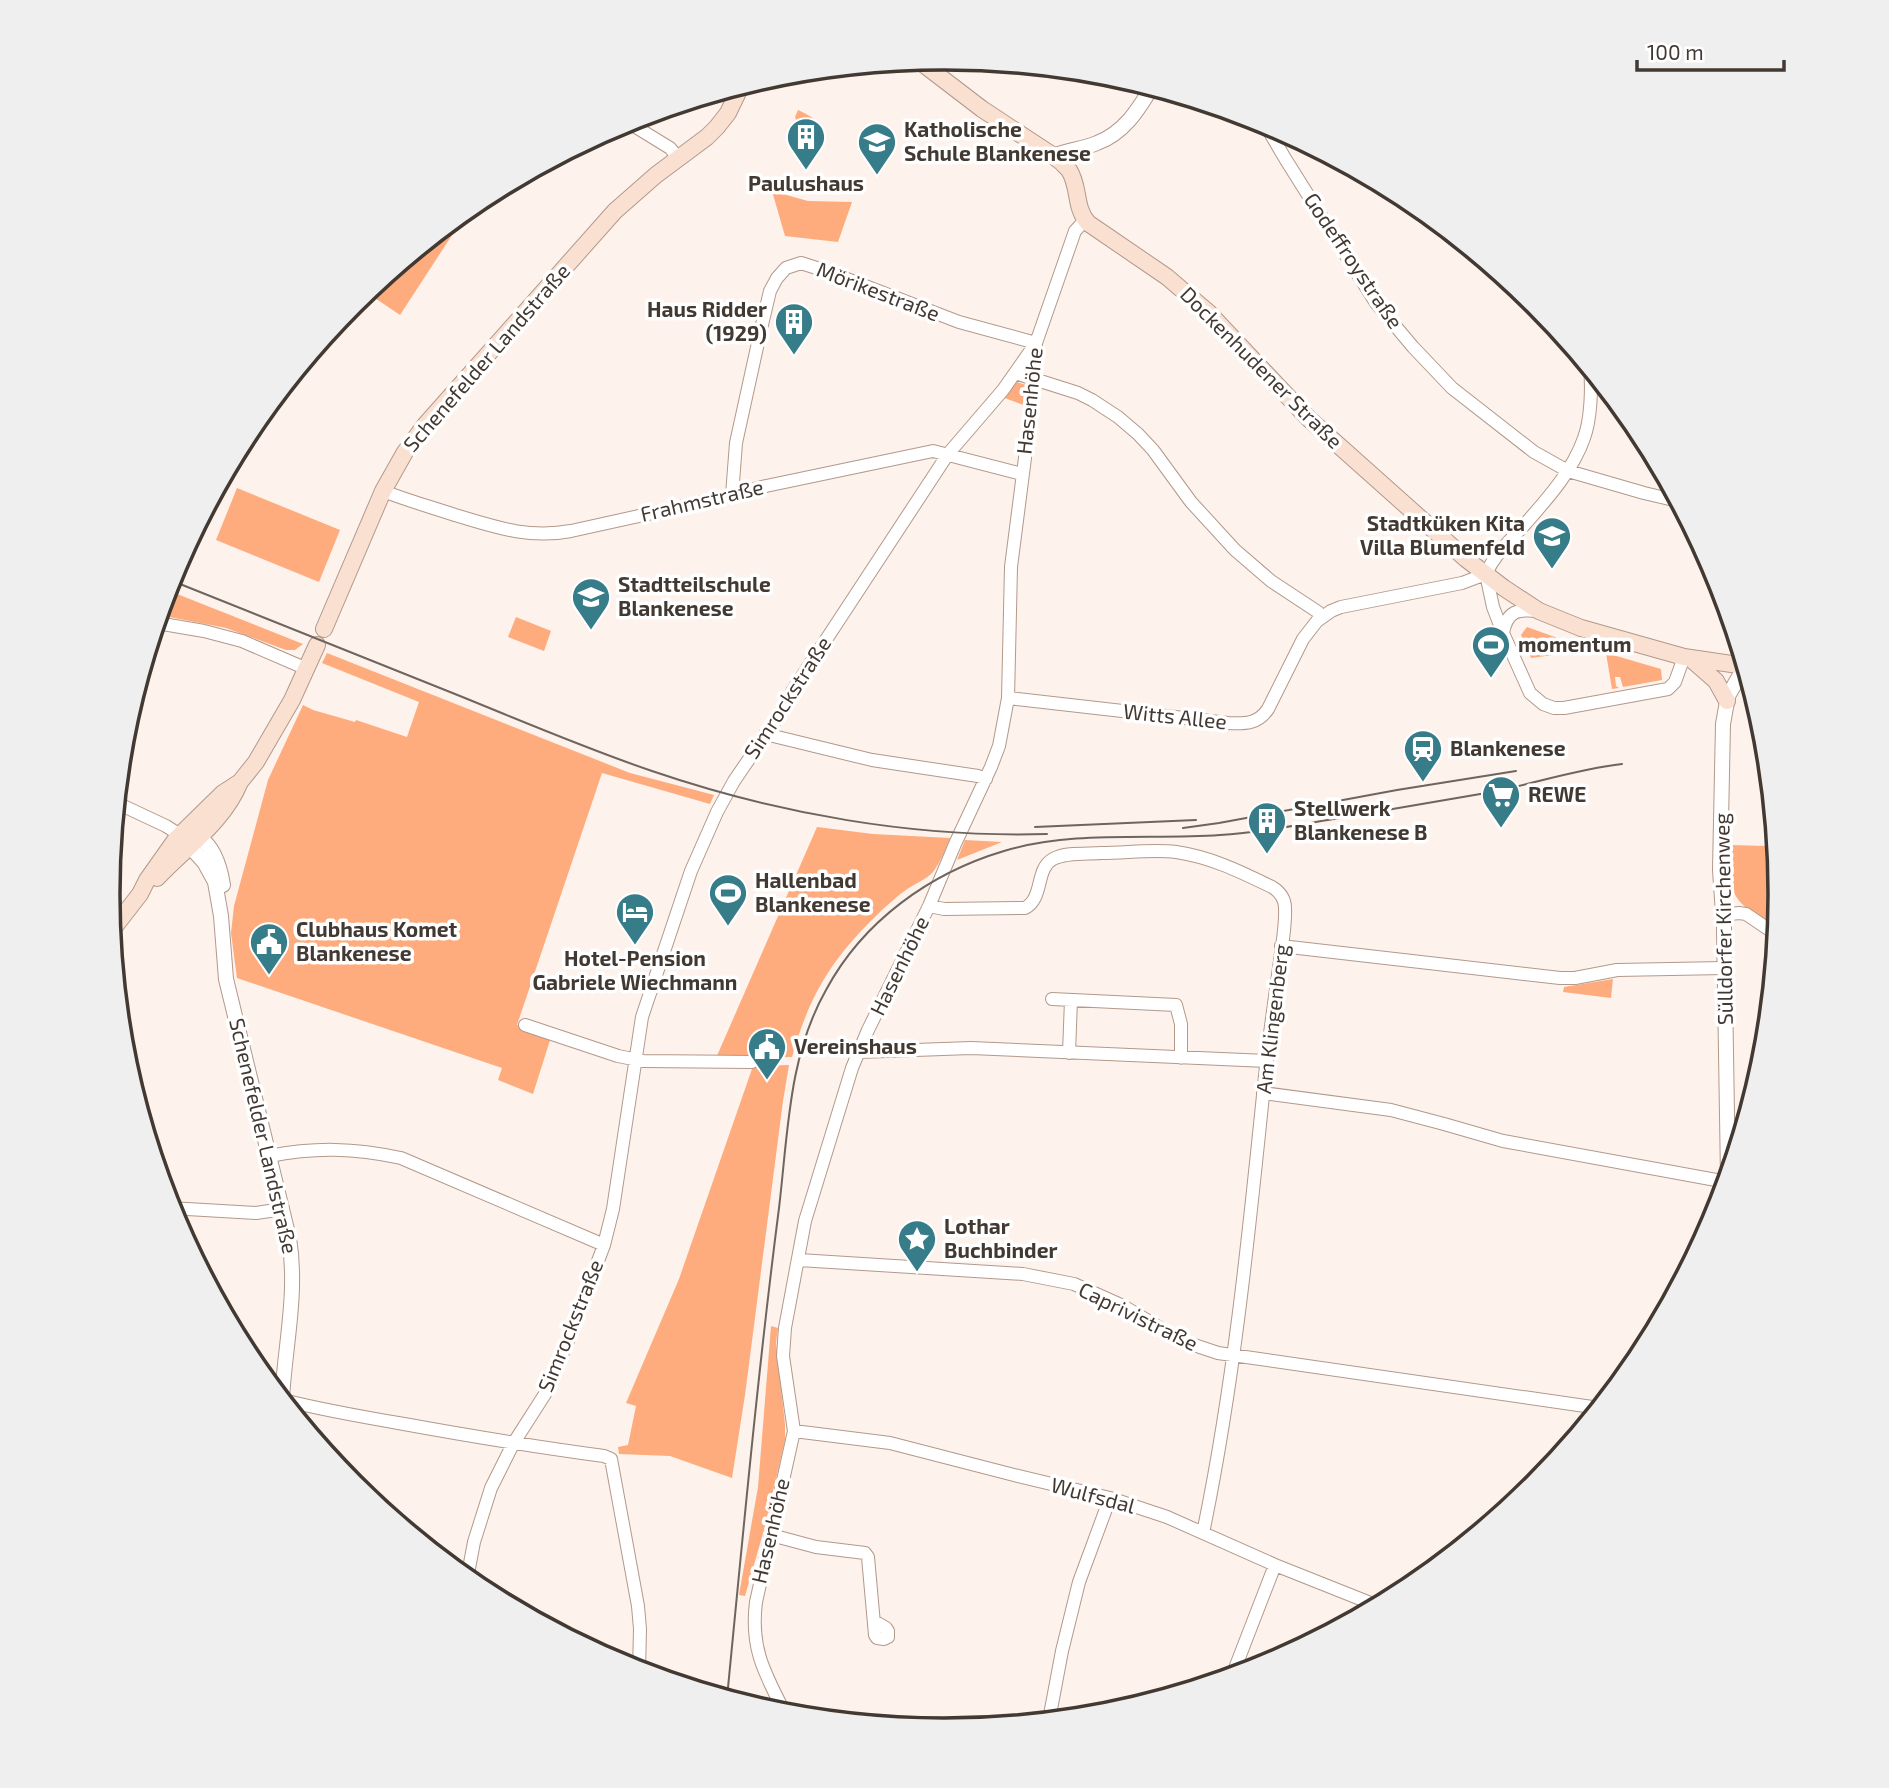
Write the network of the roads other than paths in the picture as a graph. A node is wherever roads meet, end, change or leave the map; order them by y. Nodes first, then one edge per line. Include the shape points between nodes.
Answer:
1 (932, 70) edge
2 (1147, 95) edge
3 (736, 97) edge
4 (639, 129) edge
5 (1274, 139) edge
6 (1053, 156) junction
7 (679, 159) junction
8 (1085, 220) junction
9 (1036, 343) junction
10 (1015, 373) junction
11 (1035, 380) junction
12 (1592, 384) edge
13 (948, 454) junction
14 (1568, 471) junction
15 (1022, 474) junction
16 (383, 491) junction
17 (732, 495) junction
18 (1667, 498) edge
19 (1486, 574) junction
20 (1539, 611) junction
21 (1322, 617) junction
22 (166, 624) edge
23 (1503, 633) junction
24 (1687, 658) junction
25 (1735, 665) edge
26 (307, 669) junction
27 (1739, 677) edge
28 (1008, 698) junction
29 (1727, 701) junction
30 (765, 734) junction
31 (986, 779) junction
32 (126, 807) edge
33 (190, 840) junction
34 (929, 906) junction
35 (1723, 915) junction
36 (121, 919) edge
37 (1767, 928) edge
38 (1282, 946) junction
39 (1724, 968) junction
40 (1052, 999) dead end
41 (1070, 1000) junction
42 (525, 1025) dead end
43 (859, 1052) junction
44 (1069, 1053) junction
45 (1181, 1058) junction
46 (635, 1059) junction
47 (1267, 1061) junction
48 (752, 1062) dead end
49 (1264, 1093) junction
50 (1728, 1150) edge
51 (269, 1156) junction
52 (1719, 1174) edge
53 (183, 1209) edge
54 (283, 1209) junction
55 (604, 1245) junction
56 (799, 1260) junction
57 (1234, 1355) junction
58 (284, 1386) edge
59 (298, 1404) edge
60 (1589, 1407) edge
61 (793, 1431) junction
62 (513, 1444) junction
63 (1110, 1498) junction
64 (1203, 1533) junction
65 (771, 1535) junction
66 (1275, 1565) junction
67 (469, 1567) edge
68 (1366, 1601) edge
69 (874, 1621) dead end
70 (639, 1659) edge
71 (1237, 1664) edge
72 (779, 1701) edge
73 (1051, 1711) edge

1 - 6 main road
2 - 6 street via 1133,117 1112,135
3 - 7 main road, Schenefelder Landstraße via 717,127
4 - 7 street
5 - 14 street, Godeffroystraße via 1376,303 1413,347 1489,418
6 - 8 main road via 1071,176
7 - 16 main road, Schenefelder Landstraße via 615,212 496,344 425,425
8 - 9 street, Hasenhöhe via 1076,231
8 - 19 main road, Dockenhudener Straße via 1208,312 1308,418
9 - 10 street, Simrockstraße
9 - 11 street, Hasenhöhe
9 - 17 street, Mörikestraße via 959,322 801,263 786,268 770,291 758,341 736,443
10 - 11 street
10 - 13 street, Simrockstraße
11 - 15 street, Hasenhöhe
11 - 21 street via 1077,393 1118,417 1153,450 1191,502 1236,550
12 - 14 street via 1585,438
13 - 15 street, Frahmstraße
13 - 17 street, Frahmstraße via 933,451
13 - 30 street, Simrockstraße
14 - 18 street, Godeffroystraße
14 - 19 street via 1498,553
15 - 28 street, Hasenhöhe via 1011,566
16 - 17 street, Frahmstraße via 498,528 536,535
16 - 26 main road, Schenefelder Landstraße
19 - 20 main road, Dockenhudener Straße
19 - 21 street via 1341,607
19 - 23 street
20 - 23 street via 1514,612
20 - 24 main road, Dockenhudener Straße
21 - 28 street, Witts Allee via 1303,639 1268,709 1252,723
22 - 26 street via 242,641
23 - 24 street via 1534,697 1559,708 1668,689
24 - 25 main road, Dockenhudener Straße
24 - 29 main road via 1716,681
26 - 33 main road, Schenefelder Landstraße via 228,806
27 - 29 street, Sülldorfer Kirchenweg
28 - 31 street, Hasenhöhe via 998,751
29 - 35 street, Sülldorfer Kirchenweg via 1722,743
30 - 31 street via 872,760
30 - 46 street, Simrockstraße via 723,802 691,871 642,1017
31 - 34 street, Hasenhöhe
32 - 33 street
33 - 36 main road, Schenefelder Landstraße
33 - 51 street, Schenefelder Landstraße via 211,871 216,888 226,979
34 - 38 street, Am Klingenberg via 1025,908 1034,901 1045,868 1055,858 1173,852 1221,863 1279,892 1285,906
34 - 43 street, Hasenhöhe
35 - 37 street via 1746,914
35 - 39 street, Sülldorfer Kirchenweg
38 - 39 street via 1560,978 1618,970
38 - 47 street, Am Klingenberg
39 - 50 street, Sülldorfer Kirchenweg
40 - 41 street
41 - 44 street
41 - 45 street via 1176,1005
42 - 46 street
43 - 44 street via 965,1048
43 - 56 street, Hasenhöhe via 805,1221
44 - 45 street
45 - 47 street
46 - 48 street
46 - 55 street, Simrockstraße
47 - 49 street, Am Klingenberg
49 - 52 street via 1391,1110 1503,1142
49 - 57 street, Am Klingenberg
51 - 54 street, Schenefelder Landstraße
51 - 55 street via 333,1149 401,1158
53 - 54 street via 256,1213
54 - 58 street, Schenefelder Landstraße via 293,1263
55 - 62 street, Simrockstraße via 545,1394
56 - 57 street, Caprivistraße via 1023,1274 1074,1284 1182,1341
56 - 61 street, Hasenhöhe via 783,1356
57 - 60 street, Caprivistraße
57 - 64 street, Am Klingenberg
59 - 62 street
61 - 63 street, Wulfsdal via 890,1443
61 - 65 street, Hasenhöhe
62 - 67 street, Simrockstraße via 481,1517
62 - 70 street via 613,1461 638,1606
63 - 64 street, Wulfsdal
63 - 73 street via 1079,1582
64 - 66 street, Wulfsdal
65 - 69 street via 865,1553
65 - 72 street, Hasenhöhe via 756,1602 755,1635 763,1670
66 - 68 street, Wulfsdal
66 - 71 street

